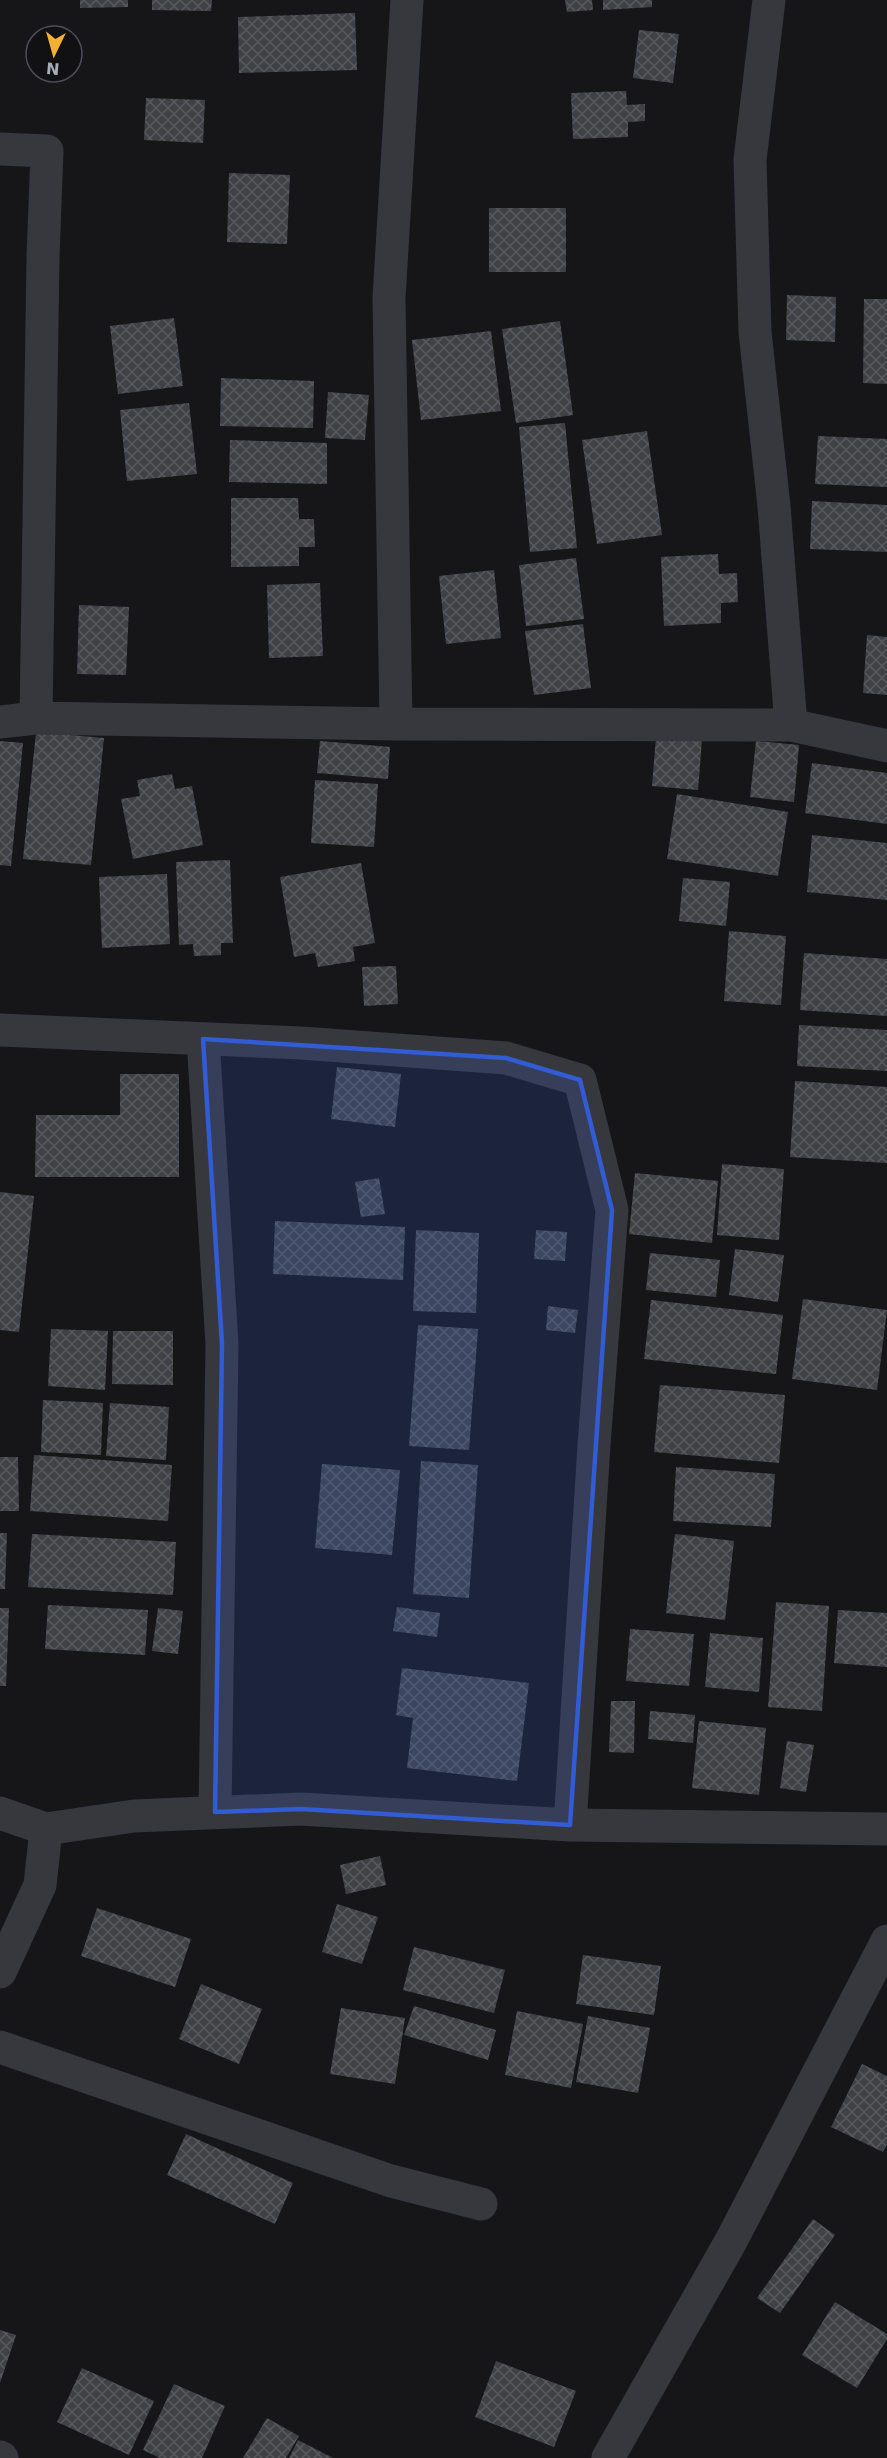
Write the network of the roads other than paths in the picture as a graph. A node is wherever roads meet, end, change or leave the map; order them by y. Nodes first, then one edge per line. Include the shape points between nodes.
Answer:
1 (407, 0) edge
2 (769, 0) edge
3 (0, 149) edge
4 (36, 718) junction
5 (0, 722) edge
6 (396, 724) junction
7 (791, 725) junction
8 (887, 746) edge
9 (0, 1030) edge
10 (203, 1039) junction
11 (215, 1812) junction
12 (0, 1813) edge
13 (570, 1825) junction
14 (887, 1828) edge
15 (46, 1829) junction
16 (887, 1941) edge
17 (0, 1972) edge
18 (0, 2047) edge
19 (481, 2204) dead end
20 (608, 2458) edge

1 - 6 street via 389,298
2 - 7 street via 750,160 755,332 774,506
3 - 4 street via 47,151
4 - 5 street
4 - 6 street
6 - 7 street
7 - 8 street
9 - 10 street
10 - 11 street via 222,1344
10 - 13 street via 506,1058 580,1080 612,1210
11 - 13 street via 301,1809
11 - 15 street via 134,1816
12 - 15 street
13 - 14 street
15 - 17 street via 40,1885
16 - 20 street via 731,2241
18 - 19 street via 391,2181

